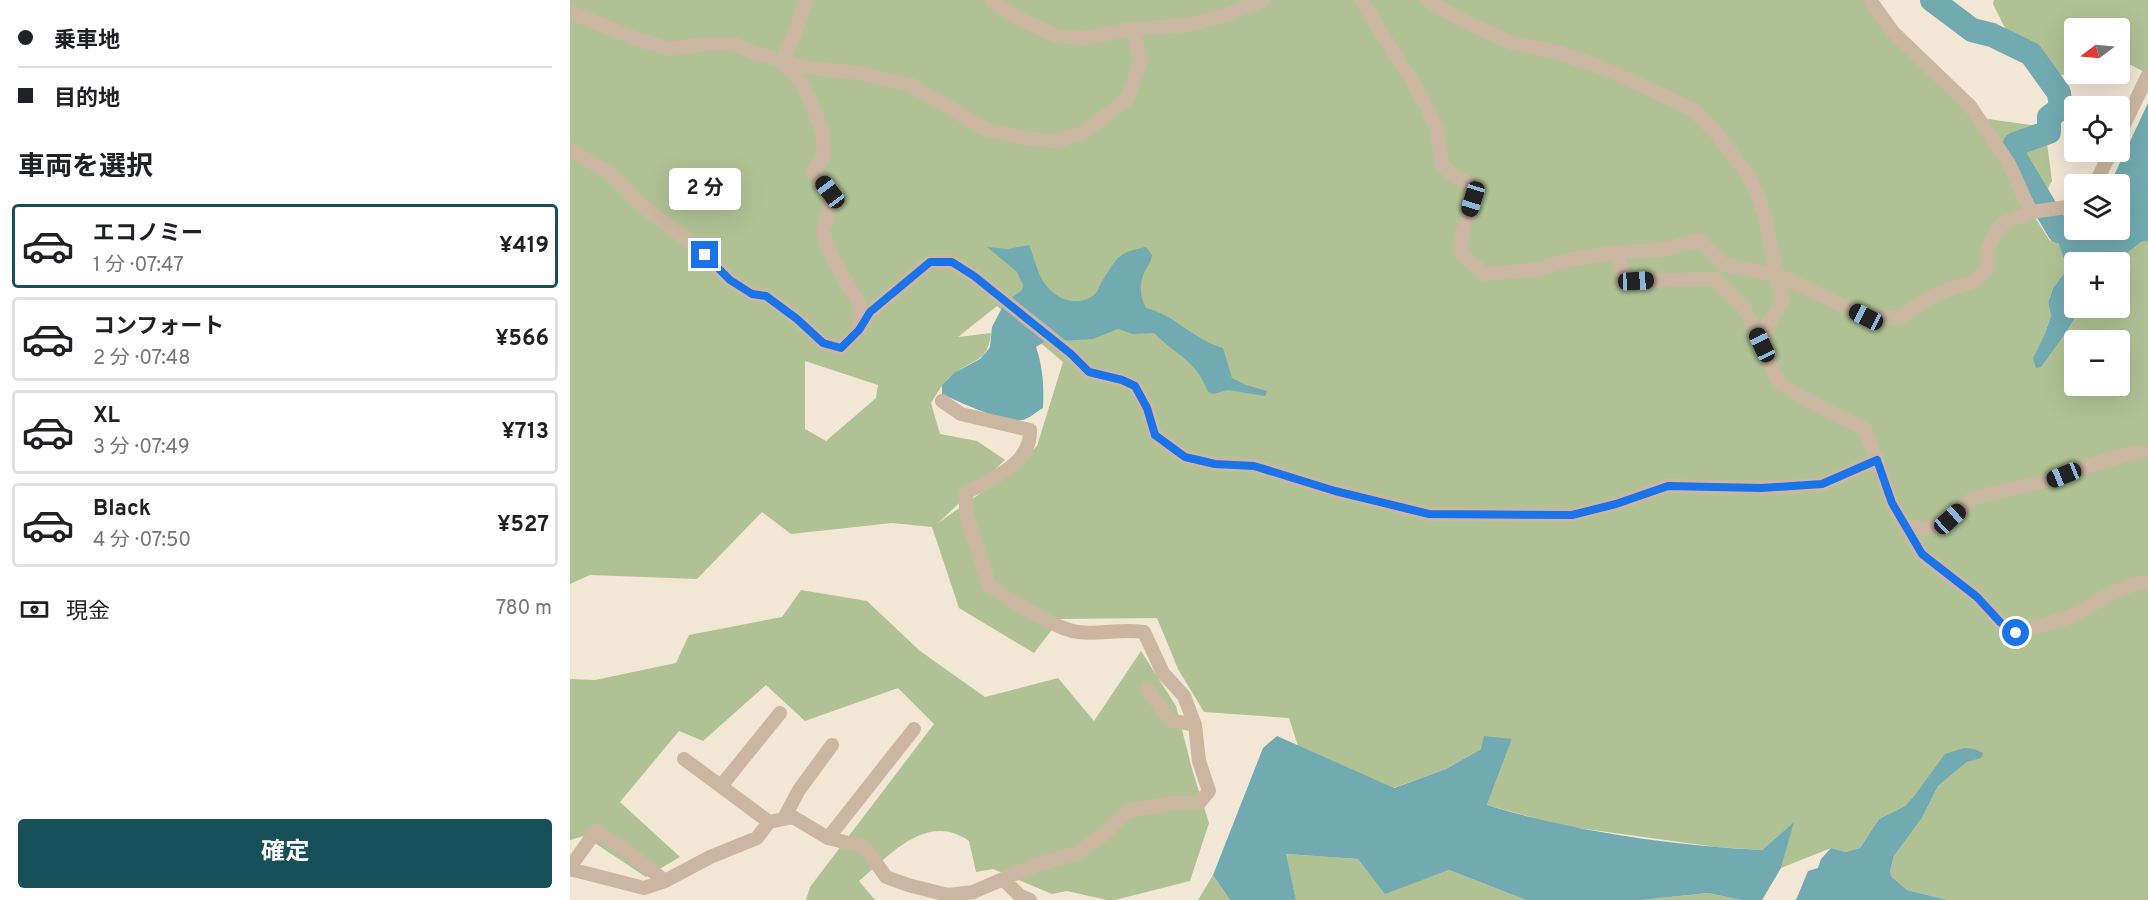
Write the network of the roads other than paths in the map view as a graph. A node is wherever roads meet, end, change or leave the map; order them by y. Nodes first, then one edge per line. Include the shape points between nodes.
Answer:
1 (806, 0) edge
2 (992, 0) edge
3 (1263, 0) edge
4 (1361, 0) edge
5 (1427, 0) edge
6 (1870, 0) edge
7 (570, 12) edge
8 (1132, 29) junction
9 (781, 61) junction
10 (2148, 75) edge
11 (2130, 112) edge
12 (570, 150) edge
13 (2064, 208) edge
14 (2031, 213) junction
15 (1618, 252) junction
16 (1778, 275) junction
17 (859, 330) junction
18 (1762, 345) junction
19 (942, 401) dead end
20 (2148, 452) edge
21 (1877, 460) junction
22 (1905, 526) junction
23 (2148, 583) edge
24 (1148, 690) dead end
25 (780, 713) dead end
26 (1196, 726) junction
27 (914, 729) dead end
28 (832, 745) dead end
29 (684, 759) dead end
30 (721, 786) junction
31 (784, 819) junction
32 (769, 822) junction
33 (828, 838) junction
34 (570, 868) edge
35 (1003, 879) junction
36 (665, 881) junction
37 (1030, 900) edge

1 - 9 street
2 - 8 street via 1015,17 1057,36 1084,38
3 - 8 street via 1189,25
4 - 15 street via 1423,99 1437,129 1442,165 1455,177 1477,187 1460,252 1484,274 1534,270
5 - 16 street via 1505,39 1601,67 1692,109 1717,134 1751,179 1765,216
6 - 14 street via 1893,32 1970,106 2009,164
7 - 9 street via 670,49 733,44
8 - 9 street via 1141,60 1127,99 1083,133 1056,141 984,129 911,85
9 - 17 street via 803,84 823,133 824,156 813,172 830,192 823,231 829,252 861,307
10 - 11 street
12 - 17 street via 606,170 730,280 752,294 766,296 823,343 841,348
13 - 14 street
14 - 16 street via 2002,224 1988,247 1987,269 1974,281 1934,296 1899,318 1866,317
15 - 16 street via 1662,250 1699,240 1724,265
15 - 18 street via 1622,274 1636,281 1715,279 1744,307
16 - 18 street via 1782,302 1768,324
17 - 21 street via 870,312 930,262 952,262 1089,372 1135,386 1155,435 1185,457 1215,464 1254,466 1429,514 1572,515 1668,486 1761,488 1822,484
18 - 21 street via 1779,382 1864,429
19 - 26 street via 961,414 1030,430 1027,452 1011,467 966,493 966,514 990,587 1045,620 1077,632 1144,632 1163,673 1184,696
20 - 22 street via 1973,498 1950,519 1924,529
21 - 22 street
22 - 23 street via 1922,554 2016,633 2069,617 2113,593
24 - 26 street via 1170,720
25 - 30 street
26 - 35 street via 1199,761 1209,791 1199,803 1128,811 1078,853
27 - 33 street
28 - 31 street via 799,790
29 - 30 street
30 - 32 street
31 - 32 street
31 - 33 street via 793,817
32 - 36 street via 757,838
33 - 35 street via 865,848 886,876 948,895 973,892
34 - 36 street via 644,888
34 - 36 street via 596,831
35 - 37 street

